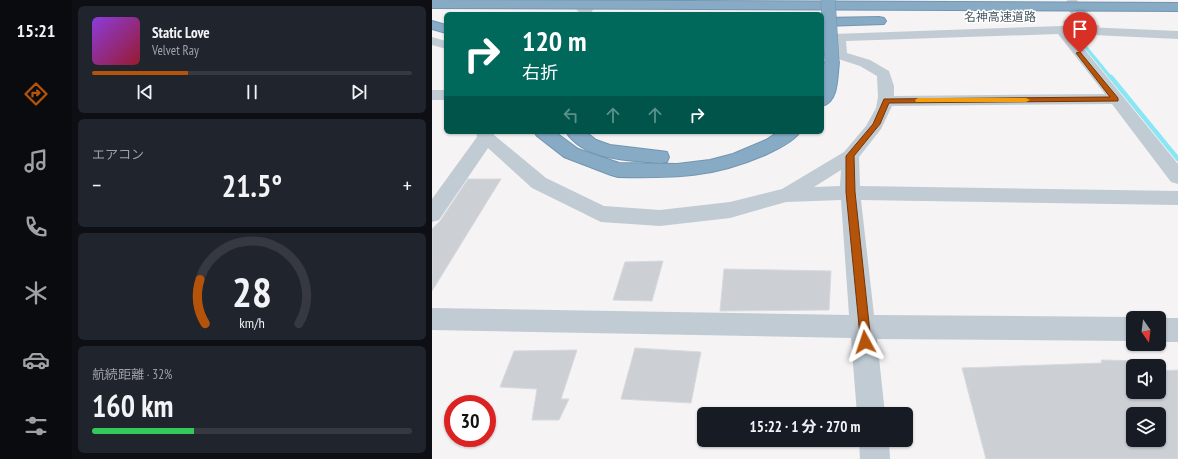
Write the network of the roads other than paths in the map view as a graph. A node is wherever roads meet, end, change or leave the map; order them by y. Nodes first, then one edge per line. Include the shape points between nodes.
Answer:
1 (554, 0) edge
2 (815, 0) edge
3 (828, 0) edge
4 (962, 0) edge
5 (432, 3) edge
6 (1052, 7) junction
7 (1178, 7) edge
8 (815, 12) edge
9 (432, 13) edge
10 (444, 13) edge
11 (824, 15) edge
12 (1079, 16) junction
13 (1178, 16) edge
14 (960, 19) dead end
15 (889, 21) dead end
16 (824, 22) edge
17 (432, 25) edge
18 (444, 28) edge
19 (1063, 30) junction
20 (1178, 35) edge
21 (432, 41) edge
22 (444, 44) edge
23 (432, 95) edge
24 (444, 95) edge
25 (824, 98) edge
26 (1116, 99) junction
27 (886, 100) junction
28 (486, 134) edge
29 (546, 134) edge
30 (577, 134) edge
31 (764, 134) edge
32 (788, 134) edge
33 (850, 156) junction
34 (1178, 177) edge
35 (850, 192) junction
36 (786, 195) junction
37 (1178, 198) edge
38 (432, 214) edge
39 (432, 319) edge
40 (864, 327) junction
41 (1126, 329) edge
42 (1166, 330) edge
43 (1178, 330) edge
44 (870, 407) edge
45 (874, 447) edge
46 (875, 459) edge

1 - 5 highway
2 - 8 highway
3 - 25 highway, bridge via 832,62
4 - 6 highway
5 - 6 highway, 名神高速道路
6 - 7 highway, 名神高速道路
9 - 10 highway
11 - 12 highway, 名神高速道路
12 - 13 highway, 名神高速道路
12 - 14 highway
15 - 16 highway
17 - 18 highway
19 - 20 street
19 - 26 street
19 - 27 street via 839,37 840,55 865,63 884,74 887,84
21 - 22 street
23 - 24 street
26 - 27 street
26 - 34 street
27 - 33 street via 877,124
28 - 36 street via 539,182 601,214 660,218 730,210
28 - 38 street
29 - 32 highway via 571,153 618,170 677,171 710,167 739,159 773,144
30 - 31 highway via 589,144 608,151 668,158 708,154
33 - 35 street
33 - 36 street
35 - 36 street
35 - 37 street
35 - 40 street
39 - 40 street
40 - 41 street
40 - 44 street
42 - 43 street
45 - 46 street

